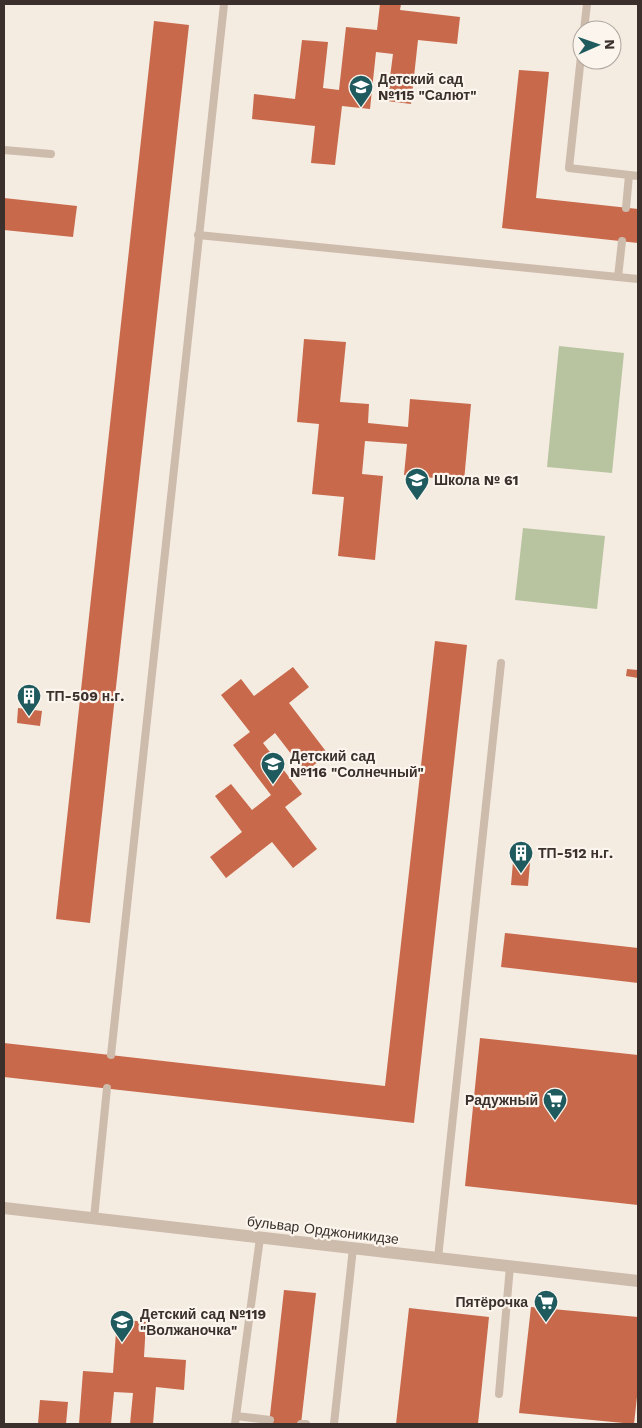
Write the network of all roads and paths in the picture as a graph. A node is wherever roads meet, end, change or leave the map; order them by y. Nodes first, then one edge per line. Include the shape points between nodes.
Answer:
1 (224, 4) edge
2 (587, 4) edge
3 (585, 20) edge
4 (580, 70) edge
5 (4, 150) edge
6 (51, 154) dead end
7 (629, 175) junction
8 (638, 176) edge
9 (626, 208) dead end
10 (198, 235) junction
11 (622, 241) dead end
12 (618, 277) junction
13 (638, 279) edge
14 (501, 663) dead end
15 (111, 1055) dead end
16 (107, 1088) dead end
17 (4, 1208) edge
18 (94, 1218) junction
19 (260, 1238) junction
20 (353, 1248) junction
21 (438, 1258) junction
22 (510, 1266) junction
23 (638, 1281) edge
24 (499, 1394) dead end
25 (236, 1420) edge
26 (270, 1420) dead end
27 (301, 1424) edge
28 (306, 1424) edge
29 (334, 1424) edge

1 - 10 lane
2 - 3 lane
4 - 7 lane via 569,168
5 - 6 lane
7 - 8 lane
7 - 9 lane
10 - 12 lane
10 - 15 lane
11 - 12 lane
12 - 13 lane
14 - 21 lane
16 - 18 lane
17 - 18 street, бульвар Орджоникидзе
18 - 19 street, бульвар Орджоникидзе
19 - 20 street, бульвар Орджоникидзе
19 - 25 lane
20 - 21 street, бульвар Орджоникидзе
20 - 29 lane
21 - 22 street, бульвар Орджоникидзе
22 - 23 street, бульвар Орджоникидзе
22 - 24 lane
25 - 26 lane
27 - 28 lane

